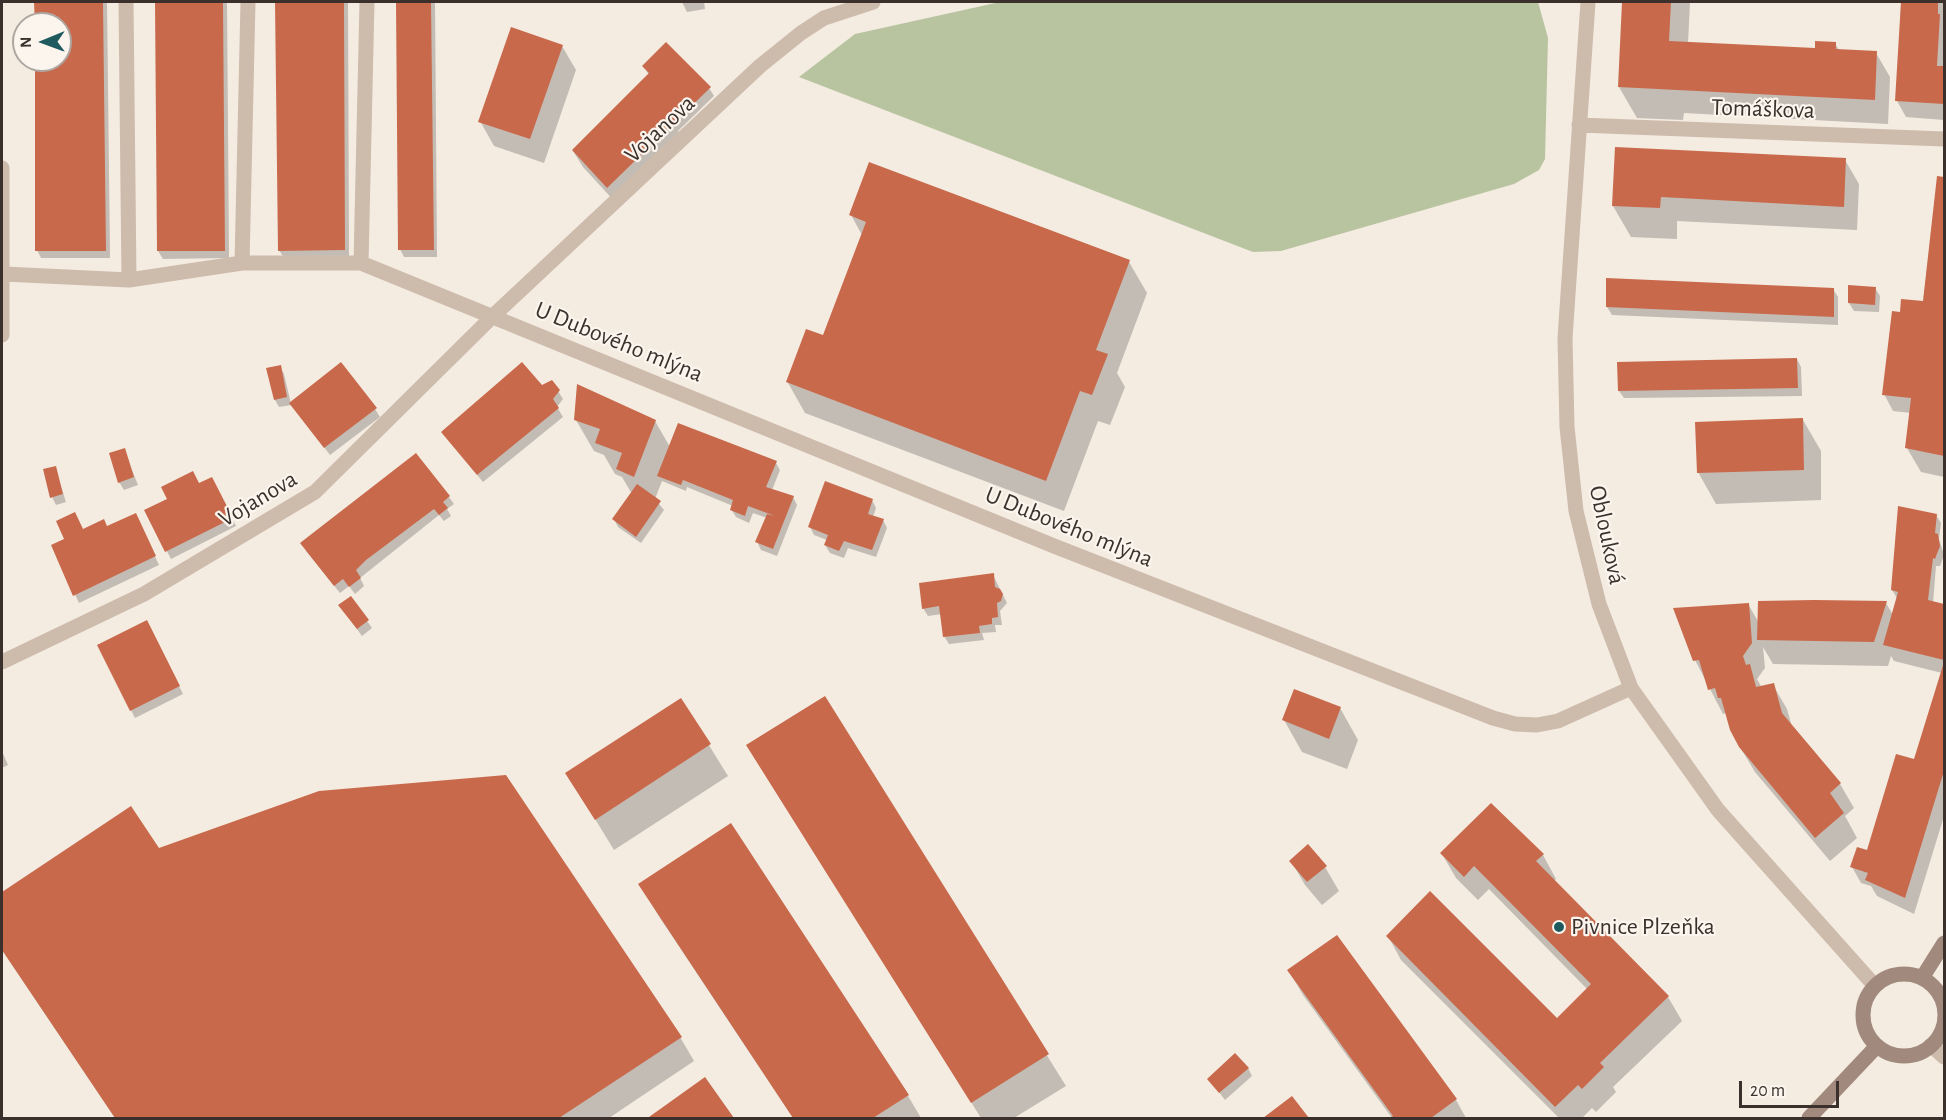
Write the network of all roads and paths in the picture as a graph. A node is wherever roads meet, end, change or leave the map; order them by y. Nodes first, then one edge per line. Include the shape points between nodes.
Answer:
1 (126, 2) edge
2 (248, 2) edge
3 (367, 2) edge
4 (873, 2) edge
5 (1588, 2) edge
6 (1579, 124) junction
7 (1944, 139) edge
8 (2, 168) edge
9 (242, 263) junction
10 (361, 263) junction
11 (3, 274) junction
12 (129, 280) junction
13 (494, 315) junction
14 (2, 335) edge
15 (2, 662) edge
16 (1631, 688) junction
17 (1944, 943) edge
18 (1922, 978) junction
19 (1875, 986) junction
20 (1931, 1045) junction
21 (1877, 1046) junction
22 (1944, 1057) edge
23 (1809, 1119) edge

1 - 12 street
2 - 9 street
3 - 10 street
4 - 13 street, Vojanova via 824,18 778,51
5 - 6 street, Oblouková
6 - 7 street, Tomáškova
6 - 16 street, Oblouková via 1565,338 1567,428 1576,511 1599,604
8 - 11 street
9 - 10 street
9 - 12 street
10 - 13 street
11 - 12 street
11 - 14 street
13 - 15 street, Vojanova via 315,492 144,594
13 - 16 street, U Dubového mlýna via 1054,546 1493,718 1526,724 1558,721
16 - 19 street, Oblouková via 1718,810
17 - 18 street
18 - 19 street via 1902,974
18 - 20 street via 1939,993 1943,1004 1943,1026
19 - 21 street via 1864,1005 1863,1016
20 - 21 street via 1921,1052 1898,1056
20 - 22 street
21 - 23 street

